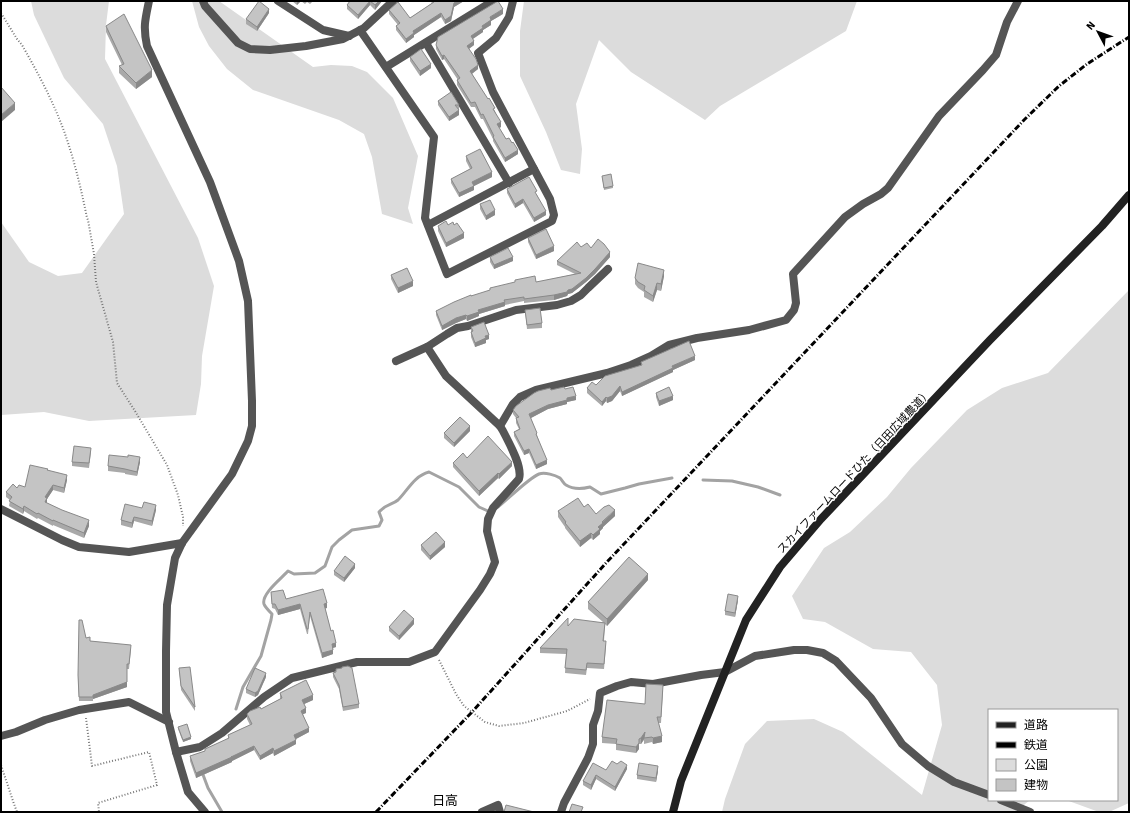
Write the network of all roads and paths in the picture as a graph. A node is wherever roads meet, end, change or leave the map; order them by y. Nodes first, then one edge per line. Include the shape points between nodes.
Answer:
1 (149, 1) edge
2 (202, 1) edge
3 (278, 1) edge
4 (393, 1) edge
5 (493, 1) edge
6 (513, 1) edge
7 (1018, 1) edge
8 (1, 13) edge
9 (360, 30) junction
10 (349, 36) junction
11 (426, 43) junction
12 (386, 67) junction
13 (534, 169) junction
14 (509, 183) junction
15 (1129, 195) edge
16 (428, 225) junction
17 (608, 269) dead end
18 (427, 347) junction
19 (396, 361) dead end
20 (500, 426) junction
21 (1, 509) edge
22 (182, 543) junction
23 (436, 652) junction
24 (726, 672) junction
25 (600, 693) junction
26 (85, 709) junction
27 (169, 722) junction
28 (1, 736) edge
29 (176, 752) junction
30 (1, 765) edge
31 (988, 795) edge
32 (1003, 801) edge
33 (17, 812) edge
34 (99, 812) edge
35 (205, 812) edge
36 (482, 812) edge
37 (500, 812) edge
38 (561, 812) edge
39 (673, 812) edge
40 (1030, 812) edge

1 - 22 street via 144,24 148,46 210,182 239,261 248,301 252,401 252,426 248,441 232,474
2 - 10 street via 238,43 250,49 270,50 306,46
3 - 10 street via 323,30
4 - 9 street
5 - 11 street
6 - 13 street via 509,17 496,38 478,53 493,92
7 - 20 street via 1007,22 996,55 939,116 888,188 844,217 793,274 796,303 786,320 749,330 669,345 631,365 536,390 520,397 512,404
8 - 22 path via 47,90 64,131 88,220 96,282 113,342 117,383 167,465 183,517
9 - 10 street
9 - 12 street
11 - 12 street
11 - 14 street
12 - 16 street via 434,137 425,218
13 - 14 street
13 - 16 street via 550,199 554,215 552,221 447,274
14 - 16 street
15 - 24 street, スカイファームロードひた（日田広域農道） via 821,519 780,567 746,620
17 - 18 street via 571,301 516,310 457,328
18 - 19 street
18 - 20 street via 446,376
20 - 23 street via 517,460 520,475 493,508 488,519 487,531 495,562 490,574
21 - 22 street via 79,547 129,552
22 - 27 street via 175,558 167,605 166,712
23 - 25 path via 464,706 485,722 499,726 524,723 567,711
23 - 29 street via 409,662 357,662 292,678 264,697 222,734 200,747
24 - 25 street via 653,684 631,682
24 - 31 street via 755,656 794,650 823,653 836,661 871,698 902,744 928,766 954,782
24 - 39 street, スカイファームロードひた（日田広域農道） via 681,781
25 - 38 street via 598,712 593,725 593,744
26 - 27 street via 129,702
26 - 28 street
26 - 34 path via 92,766 149,752 157,785 98,803
27 - 29 street
29 - 35 street via 188,792
30 - 33 path
32 - 40 street
36 - 37 street via 498,805

